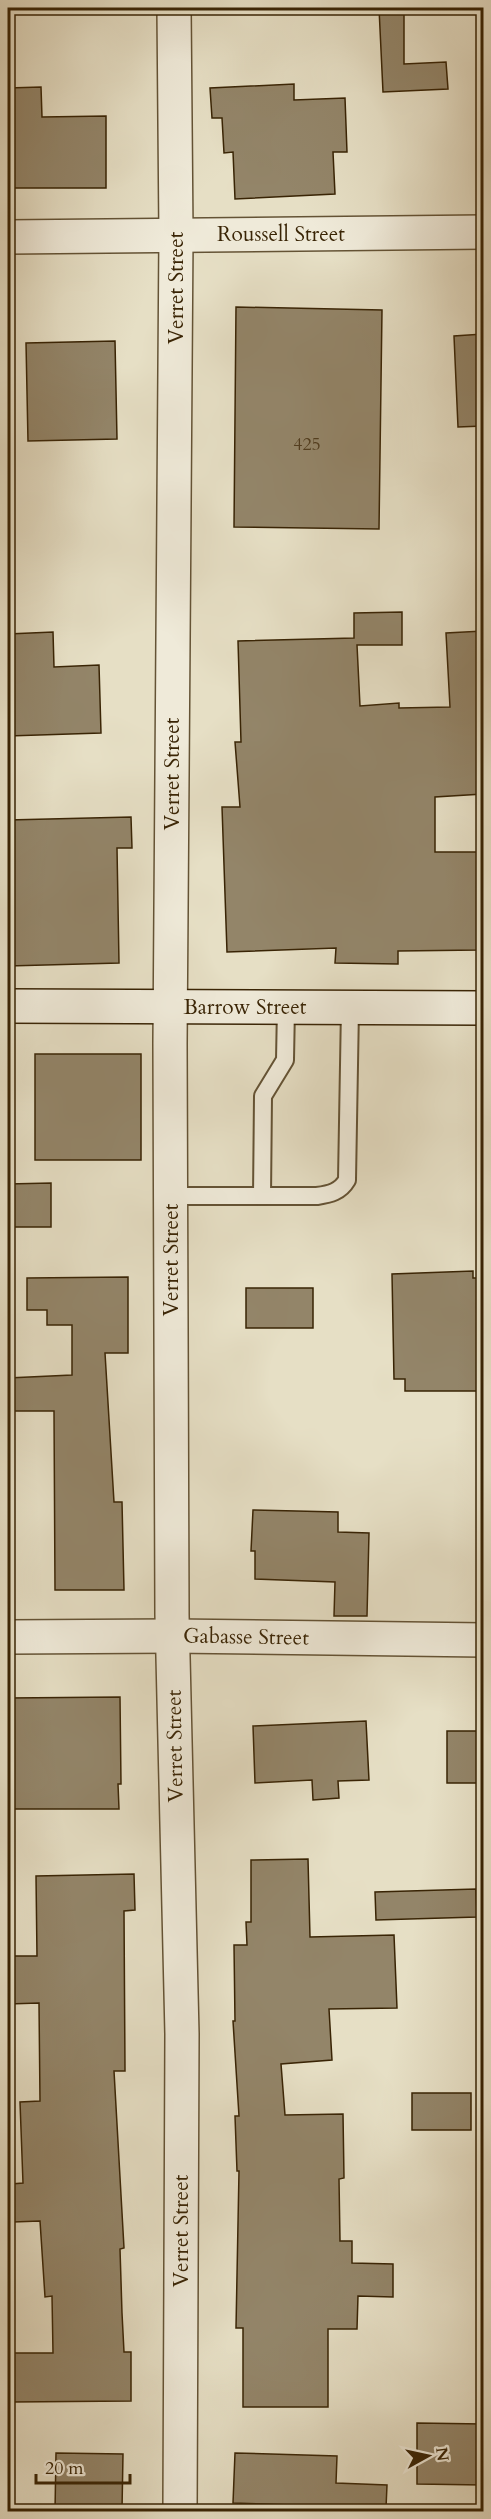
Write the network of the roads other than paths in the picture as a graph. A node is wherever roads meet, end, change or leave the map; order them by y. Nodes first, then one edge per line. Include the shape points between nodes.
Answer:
1 (174, 8) edge
2 (483, 232) edge
3 (176, 235) junction
4 (8, 237) edge
5 (8, 1006) edge
6 (170, 1007) junction
7 (286, 1007) junction
8 (350, 1008) junction
9 (483, 1008) edge
10 (170, 1196) junction
11 (262, 1196) junction
12 (173, 1636) junction
13 (8, 1637) edge
14 (483, 1640) edge
15 (180, 2511) edge

1 - 3 street, Verret Street
2 - 3 street, Roussell Street
3 - 4 street, Roussell Street
3 - 6 street, Verret Street
5 - 6 street, Barrow Street
6 - 7 street, Barrow Street
6 - 10 street, Verret Street
7 - 8 street, Barrow Street
7 - 11 lane via 285,1060 263,1096
8 - 9 street, Barrow Street
8 - 11 lane via 347,1180 327,1194
10 - 11 lane
10 - 12 street, Verret Street
12 - 13 street, Gabasse Street
12 - 14 street, Gabasse Street
12 - 15 street, Verret Street via 182,2034

